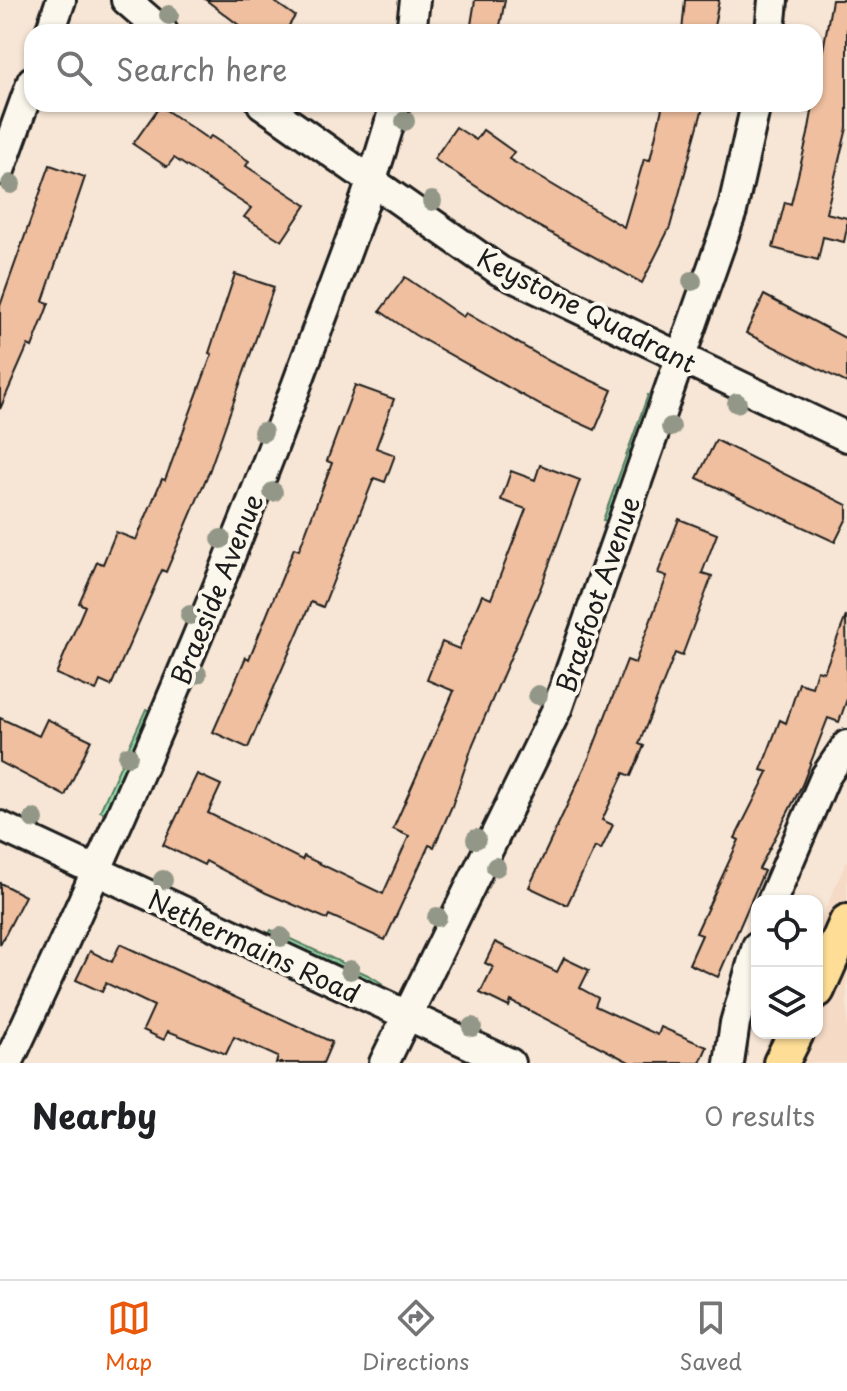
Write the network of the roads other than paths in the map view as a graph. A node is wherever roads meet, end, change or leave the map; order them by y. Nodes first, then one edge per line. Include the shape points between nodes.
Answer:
1 (61, 0) edge
2 (126, 0) edge
3 (415, 0) edge
4 (773, 0) edge
5 (53, 24) edge
6 (154, 24) edge
7 (412, 24) edge
8 (771, 24) edge
9 (24, 103) edge
10 (274, 112) edge
11 (393, 112) edge
12 (754, 112) edge
13 (0, 170) edge
14 (372, 180) junction
15 (678, 359) junction
16 (847, 437) edge
17 (847, 745) edge
18 (0, 826) edge
19 (97, 874) junction
20 (775, 895) edge
21 (847, 922) edge
22 (751, 967) edge
23 (823, 976) edge
24 (407, 1016) junction
25 (793, 1039) edge
26 (8, 1063) edge
27 (384, 1063) edge
28 (510, 1063) edge
29 (729, 1063) edge
30 (781, 1063) edge

1 - 5 street
2 - 6 street
3 - 7 street
4 - 8 street
9 - 13 street
10 - 14 street, Keystone Quadrant
11 - 14 street, Braeside Avenue
12 - 15 street, Braefoot Avenue via 732,211
14 - 15 street, Keystone Quadrant via 500,271
14 - 19 street, Braeside Avenue via 236,547
15 - 16 street, Keystone Quadrant
15 - 24 street, Braefoot Avenue via 557,709
17 - 20 street via 825,777
18 - 19 street, Nethermains Road
19 - 24 street, Nethermains Road
19 - 26 street, Braeside Avenue
21 - 23 main road
22 - 29 street
24 - 27 street, Braefoot Avenue
24 - 28 street, Nethermains Road
25 - 30 main road

